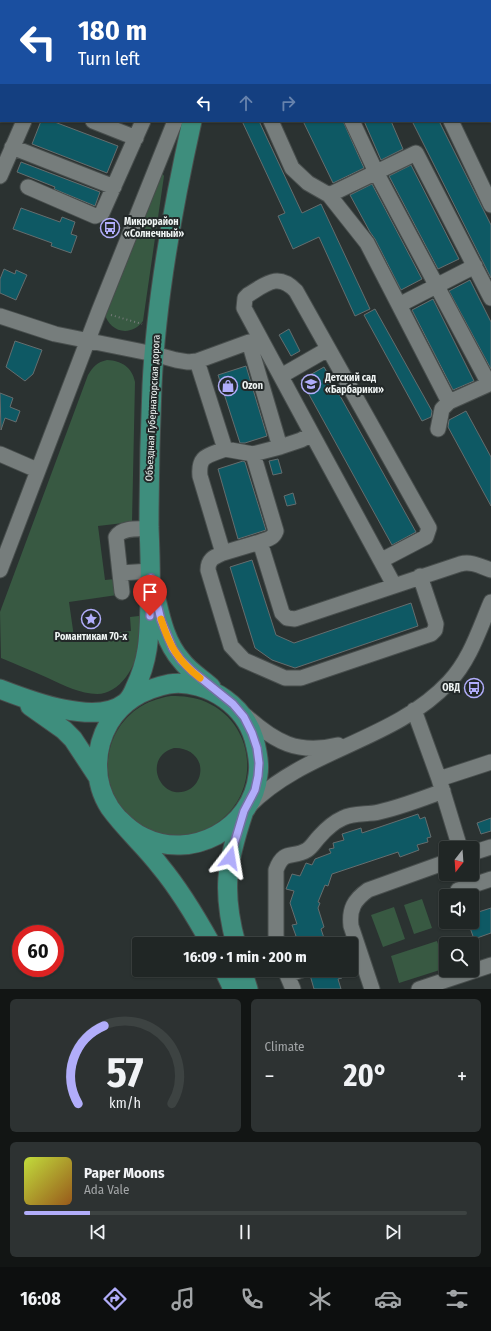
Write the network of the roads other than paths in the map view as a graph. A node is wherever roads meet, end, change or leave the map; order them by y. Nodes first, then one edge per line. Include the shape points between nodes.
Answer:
1 (24, 122) edge
2 (96, 122) edge
3 (143, 122) edge
4 (175, 122) edge
5 (192, 122) edge
6 (271, 122) edge
7 (352, 122) edge
8 (451, 122) edge
9 (136, 138) junction
10 (12, 147) junction
11 (376, 172) junction
12 (0, 176) edge
13 (28, 187) dead end
14 (114, 188) junction
15 (329, 195) junction
16 (491, 204) edge
17 (474, 266) junction
18 (437, 286) junction
19 (491, 298) edge
20 (399, 306) junction
21 (0, 316) edge
22 (255, 340) junction
23 (87, 342) junction
24 (328, 349) junction
25 (154, 354) junction
26 (197, 361) junction
27 (281, 376) junction
28 (449, 402) junction
29 (438, 429) dead end
30 (312, 434) junction
31 (280, 447) junction
32 (225, 449) junction
33 (0, 454) edge
34 (253, 454) junction
35 (38, 470) junction
36 (149, 529) junction
37 (260, 542) junction
38 (223, 553) junction
39 (382, 560) junction
40 (0, 570) edge
41 (491, 570) edge
42 (120, 573) junction
43 (151, 575) junction
44 (420, 576) junction
45 (394, 585) junction
46 (122, 592) dead end
47 (491, 602) edge
48 (3, 690) edge
49 (226, 699) junction
50 (127, 702) junction
51 (414, 710) junction
52 (355, 741) junction
53 (491, 762) edge
54 (99, 779) junction
55 (441, 785) junction
56 (244, 811) junction
57 (119, 819) junction
58 (458, 841) edge
59 (491, 847) edge
60 (479, 851) edge
61 (439, 865) edge
62 (491, 879) edge
63 (461, 889) edge
64 (207, 937) edge
65 (234, 937) edge
66 (276, 937) edge
67 (353, 937) edge
68 (358, 958) edge
69 (491, 965) edge
70 (227, 977) edge
71 (244, 977) edge
72 (288, 977) edge
73 (233, 989) edge
74 (248, 989) edge
75 (293, 989) edge
76 (372, 989) edge
77 (419, 989) edge

1 - 10 street
2 - 9 street
3 - 9 street
4 - 23 street
5 - 25 main road, Объездная Губернаторская дорога via 174,212
6 - 15 street via 292,168 308,183
7 - 11 street
8 - 16 street
9 - 14 street
10 - 12 street
10 - 14 street
11 - 15 street
11 - 17 street via 416,153
11 - 18 street
13 - 14 street via 95,216 102,213
15 - 20 street via 366,243
17 - 18 street
17 - 19 street
18 - 20 street
18 - 28 street via 489,384
20 - 28 street
21 - 23 street
22 - 24 street via 244,308 245,298 274,280 291,285 296,291
22 - 26 street
22 - 27 street
22 - 31 street
23 - 25 street
23 - 35 street
24 - 27 street
24 - 39 street via 429,528 426,537
25 - 26 street via 188,362
25 - 36 main road, Объездная Губернаторская дорога
26 - 32 street
27 - 30 street
28 - 29 street via 442,409
30 - 31 street
30 - 39 street
31 - 34 street
32 - 34 street
32 - 38 street via 206,456 200,462 199,468
33 - 35 street
34 - 37 street via 276,531 274,536
35 - 40 street
36 - 42 street via 124,530 118,533 116,537
36 - 43 main road, Объездная Губернаторская дорога
37 - 38 street
37 - 45 street via 282,613 287,618 295,619
38 - 44 street via 209,560 208,570 231,646 244,660 293,679 432,634 436,624
39 - 45 street
41 - 44 street via 466,563
42 - 43 street
42 - 46 street
43 - 49 main road via 161,620 173,649 192,671
43 - 50 main road via 146,657 140,677
44 - 45 street
47 - 51 street via 459,670 440,692
48 - 50 main road via 57,708 86,712 112,709
48 - 54 main road via 73,738
49 - 50 main road via 204,688 188,684 171,684 145,691
49 - 52 street via 263,731 295,746 332,747
49 - 56 main road via 244,717 257,748 258,776 255,790
50 - 54 main road via 105,731 98,754
51 - 52 street via 383,729
51 - 55 street
52 - 56 street via 266,789
53 - 55 street
54 - 57 main road via 103,793
55 - 58 street
55 - 66 street via 395,808 344,817 326,829 308,850 284,857 276,870
56 - 57 main road via 221,834 196,844 182,845 169,845 142,837
56 - 65 main road via 230,858 227,889 227,904
57 - 64 main road via 168,876
59 - 60 street
61 - 67 street via 368,890 358,897 350,918
62 - 63 street
68 - 76 street
69 - 77 street
70 - 73 main road
71 - 74 main road
72 - 75 street

